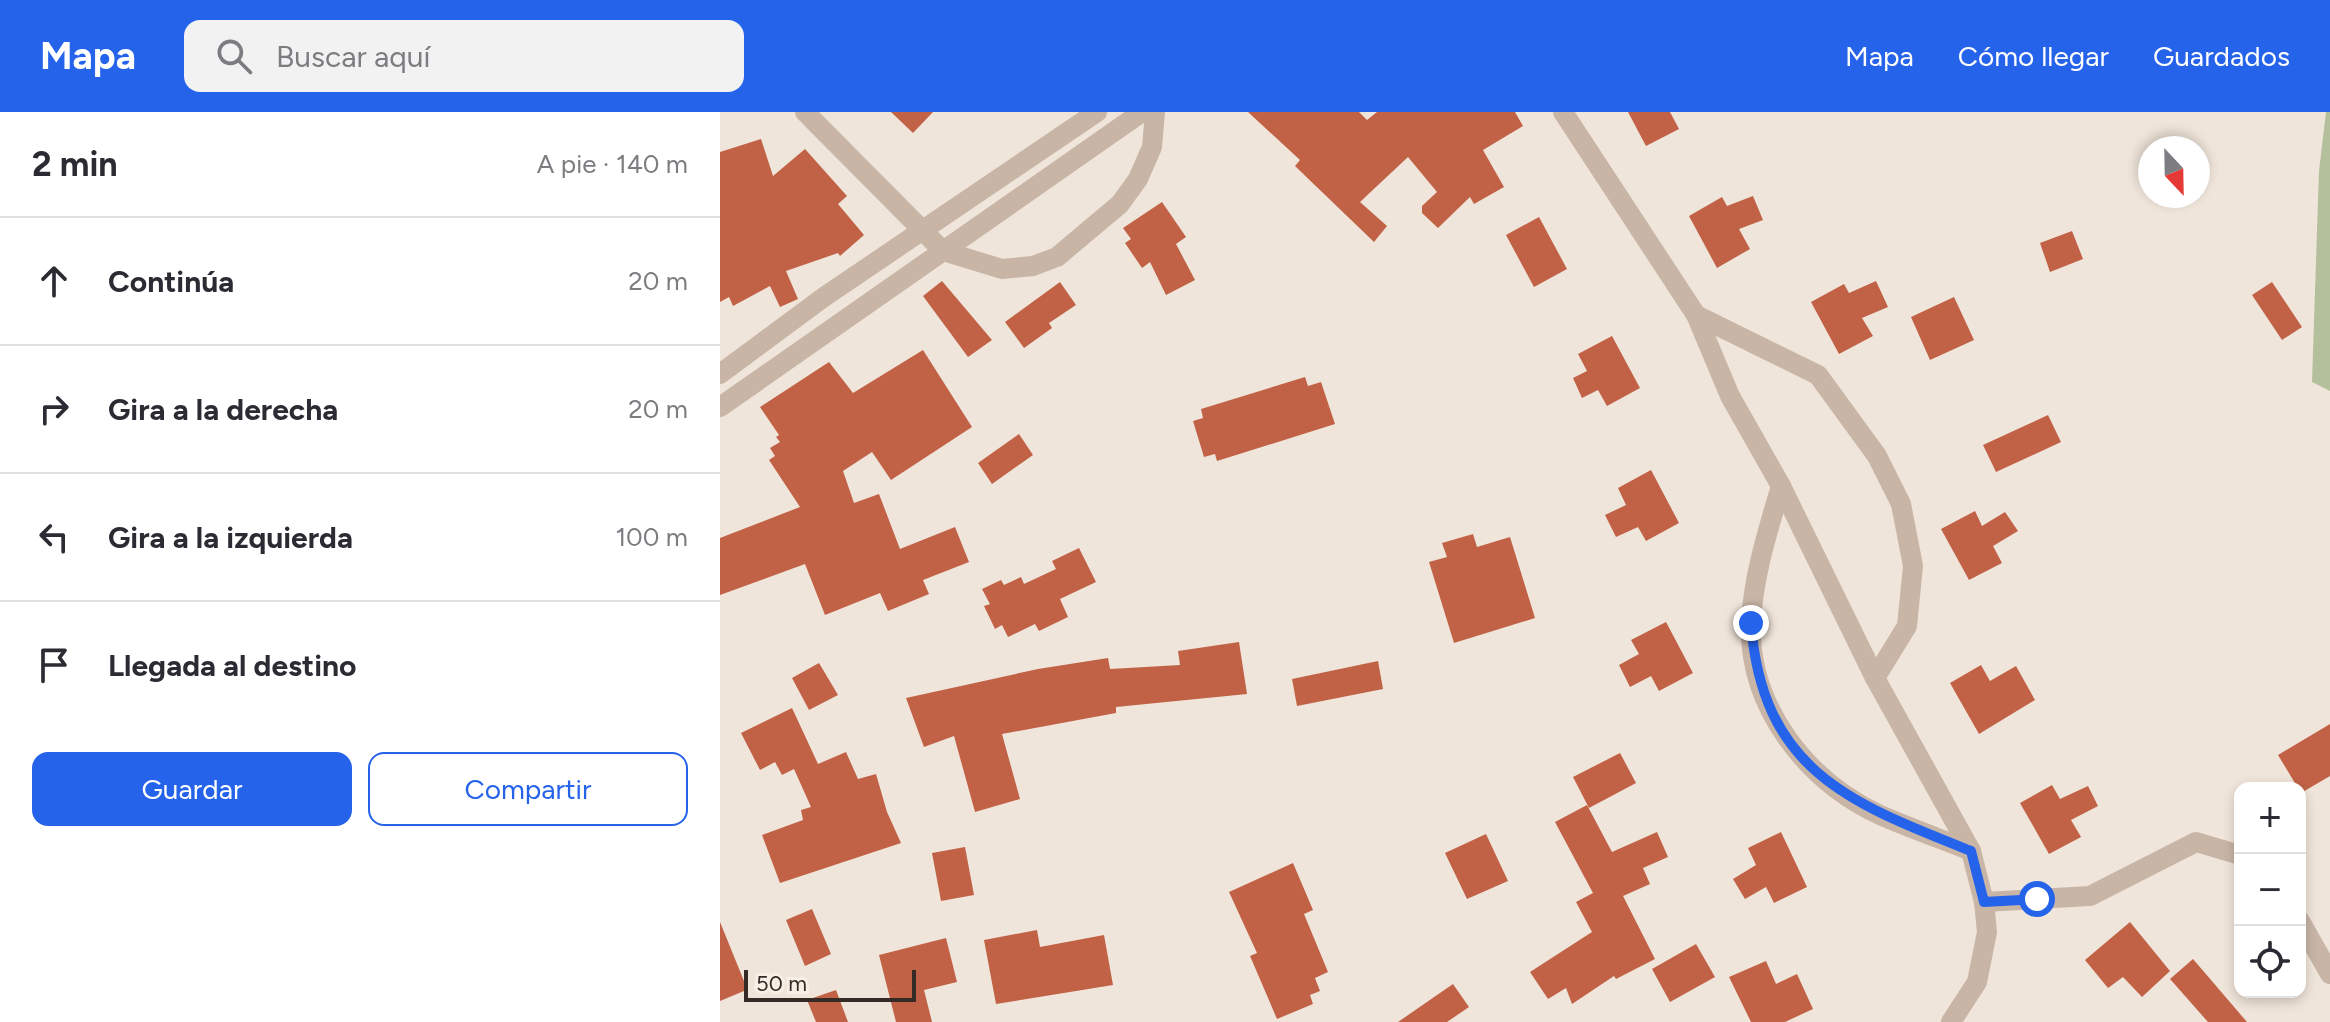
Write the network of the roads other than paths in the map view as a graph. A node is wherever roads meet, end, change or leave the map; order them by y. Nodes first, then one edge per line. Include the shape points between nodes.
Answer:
1 (805, 112) edge
2 (1097, 112) edge
3 (1142, 112) edge
4 (1155, 112) edge
5 (1563, 112) edge
6 (922, 232) junction
7 (943, 251) junction
8 (1696, 315) junction
9 (720, 374) edge
10 (720, 407) edge
11 (1781, 486) junction
12 (1875, 678) junction
13 (1971, 851) junction
14 (2237, 854) edge
15 (1984, 902) junction
16 (2303, 926) edge
17 (2330, 974) edge
18 (1951, 1022) edge

1 - 6 street
2 - 6 street
3 - 7 street
4 - 7 street via 1152,147 1138,179 1120,204 1057,257 1002,269
5 - 8 street
6 - 7 street
6 - 9 street
7 - 10 street
8 - 11 street via 1730,396
8 - 12 street via 1818,375 1883,468 1901,504 1913,566 1907,626
11 - 12 street
11 - 13 street via 1765,540 1751,623 1765,699 1809,768 1844,794 1878,814
12 - 13 street
13 - 15 street
14 - 15 street via 2196,842 2090,896
15 - 18 street via 1987,932 1977,982
16 - 17 street

